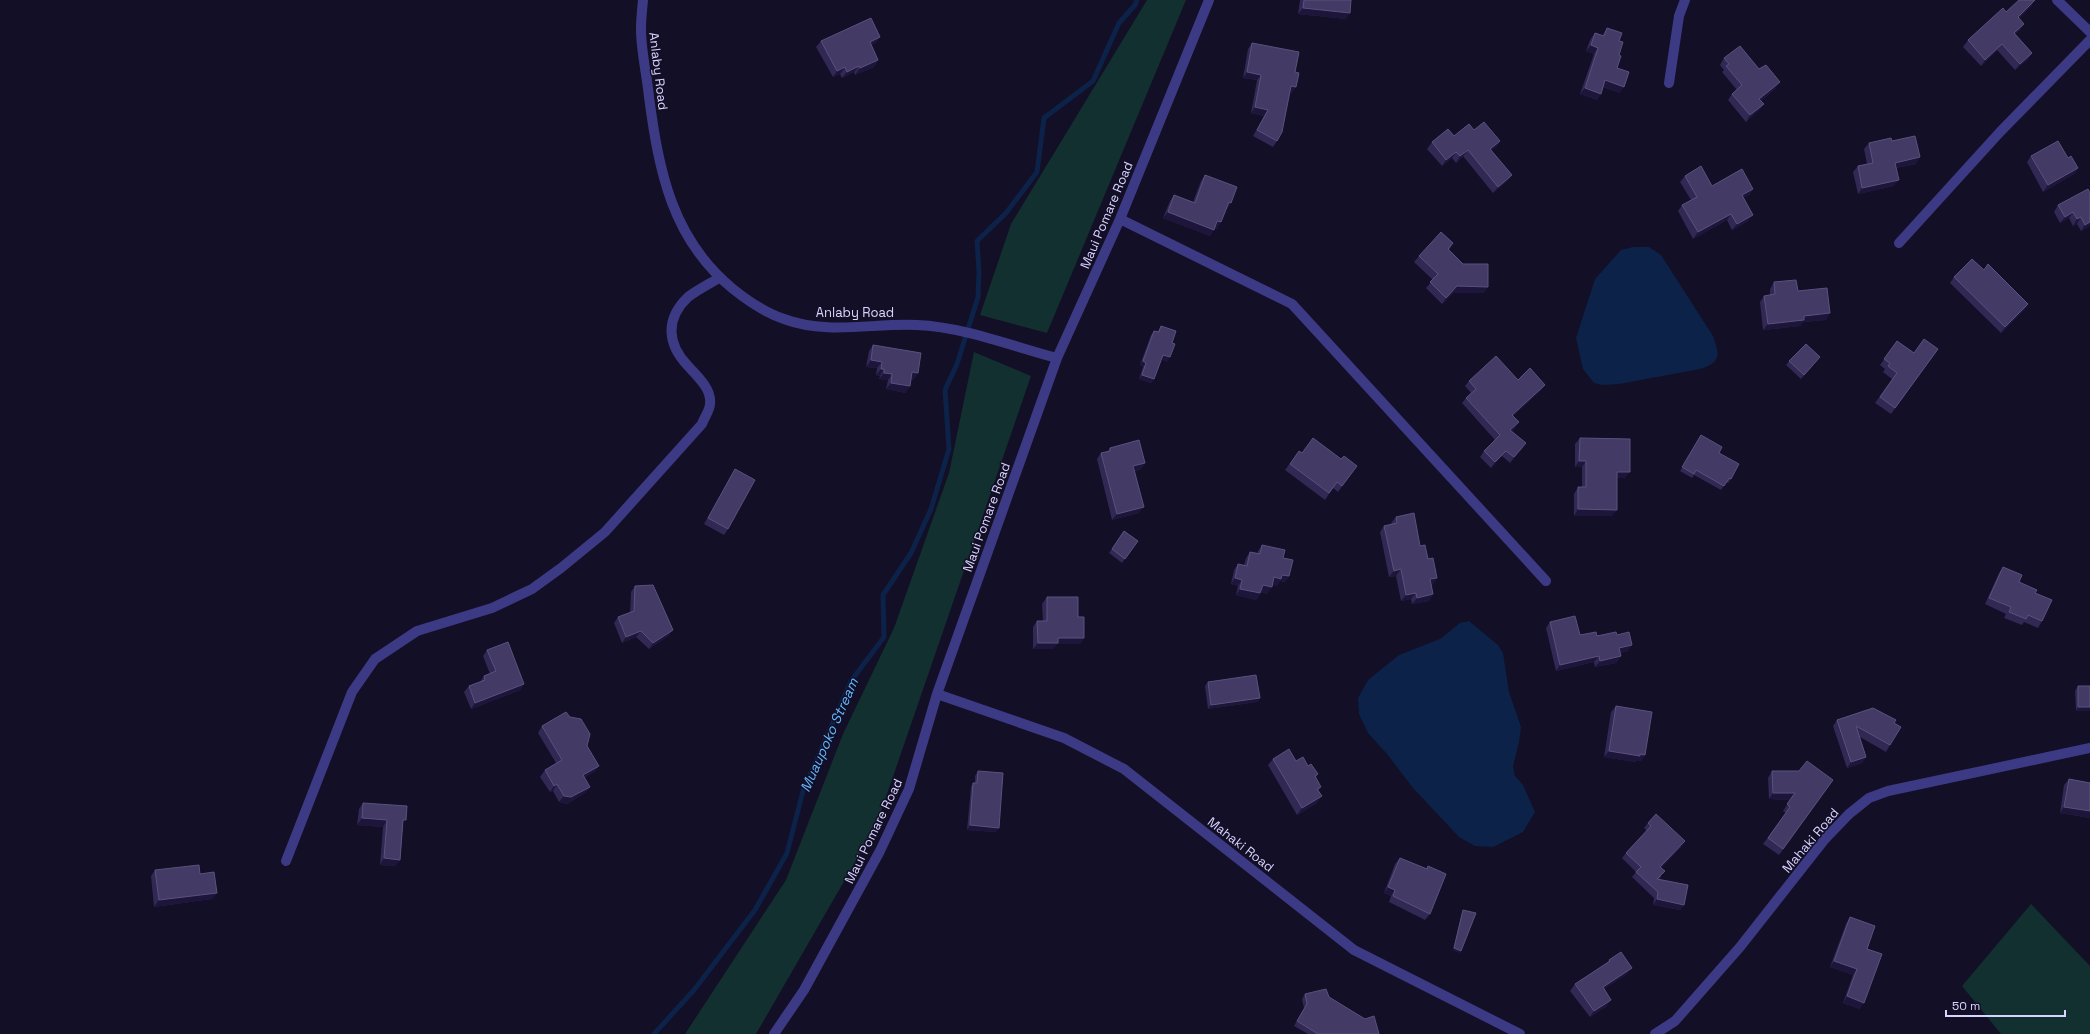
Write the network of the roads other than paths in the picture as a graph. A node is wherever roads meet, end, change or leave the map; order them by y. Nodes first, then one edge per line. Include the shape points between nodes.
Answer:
1 (643, 0) edge
2 (1209, 0) edge
3 (1686, 0) edge
4 (2058, 0) edge
5 (2090, 32) edge
6 (2090, 40) edge
7 (1669, 83) dead end
8 (1120, 219) junction
9 (1899, 243) dead end
10 (719, 278) junction
11 (1057, 358) junction
12 (1546, 581) dead end
13 (937, 694) junction
14 (2090, 748) edge
15 (286, 861) dead end
16 (774, 1034) edge
17 (1520, 1034) edge
18 (1655, 1034) edge

1 - 10 street, Anlaby Road via 641,30 655,139 664,181 675,214 690,243
2 - 8 street, Maui Pomare Road
3 - 7 street via 1679,16
4 - 5 street
6 - 9 street via 2000,132
8 - 11 street, Maui Pomare Road
8 - 12 street via 1292,304
10 - 11 street, Anlaby Road via 747,300 784,319 822,328 917,325 962,332
10 - 15 street via 689,297 674,315 671,330 675,350 705,383 711,404 702,424 605,532 532,589 492,608 417,631 375,659 352,692
11 - 13 street, Maui Pomare Road
13 - 16 street, Maui Pomare Road via 909,789 880,851 804,990
13 - 17 street, Mahaki Road via 1064,738 1124,769 1354,950
14 - 18 street, Mahaki Road via 1888,790 1869,798 1825,839 1740,947 1675,1020

